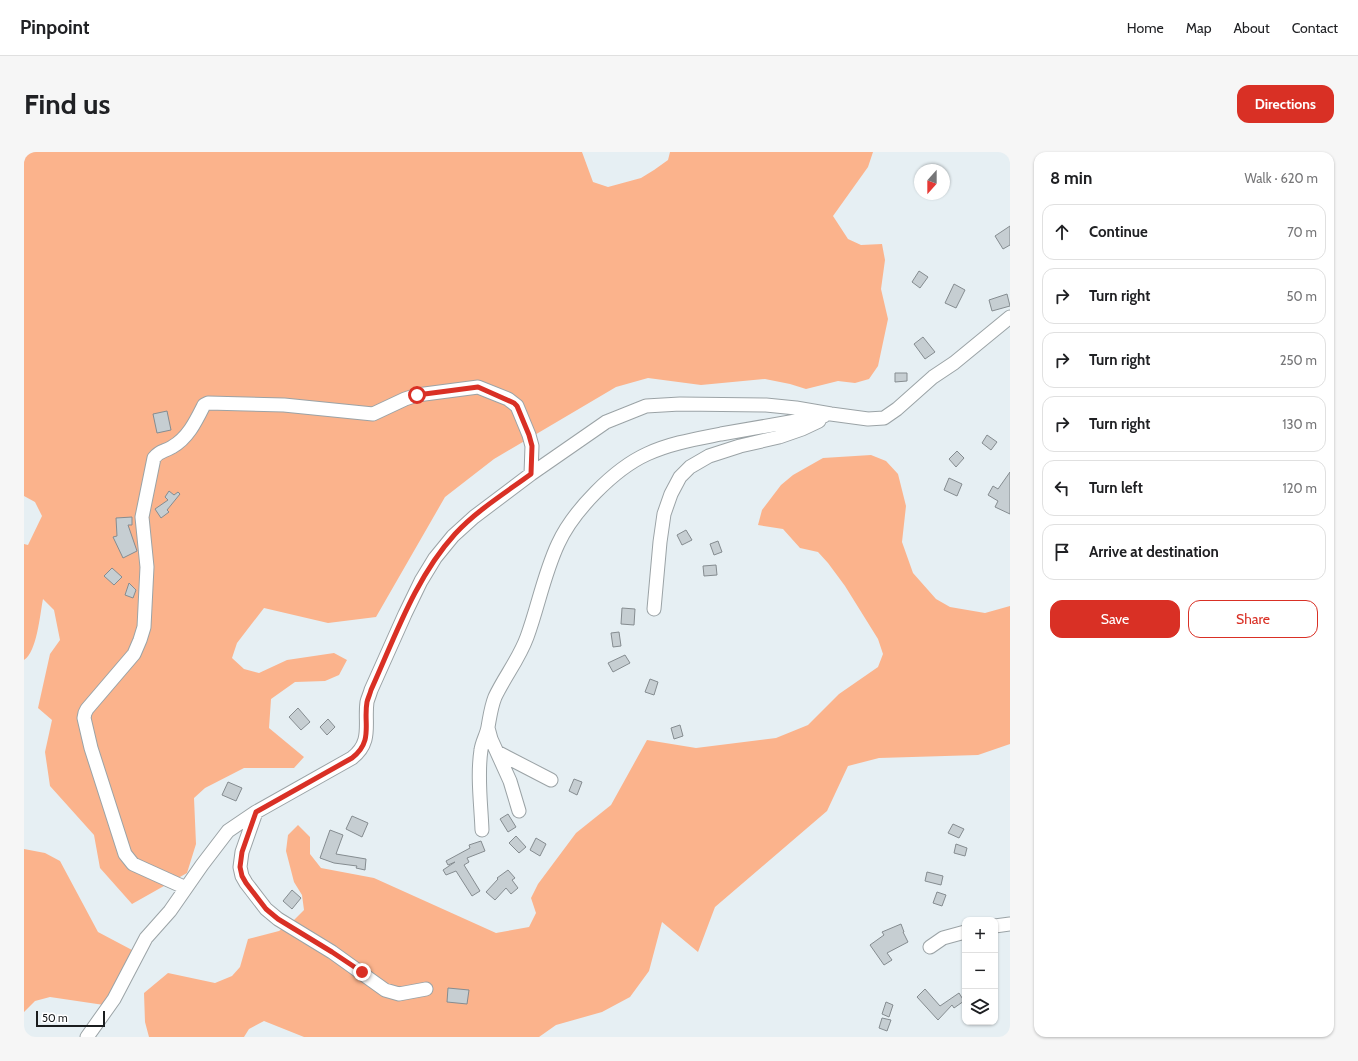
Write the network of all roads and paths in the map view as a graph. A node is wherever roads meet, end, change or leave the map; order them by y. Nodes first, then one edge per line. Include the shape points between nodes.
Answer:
1 (1010, 317) edge
2 (831, 414) junction
3 (531, 474) junction
4 (654, 609) dead end
5 (488, 728) junction
6 (497, 752) junction
7 (551, 780) dead end
8 (519, 811) dead end
9 (256, 812) junction
10 (482, 830) dead end
11 (186, 888) junction
12 (1010, 924) edge
13 (998, 926) edge
14 (962, 933) edge
15 (930, 946) dead end
16 (426, 989) dead end
17 (87, 1037) edge

1 - 2 street via 884,418 868,419
2 - 3 street via 766,405 646,406 606,422
2 - 4 street via 802,429 709,456 690,467 680,477 664,514
2 - 5 street via 679,442 646,454 618,473 590,499 559,542 549,564 527,639 495,697
3 - 9 street via 461,528 421,581 371,690 368,702 368,729 358,752 352,758
3 - 11 street via 532,446 517,406 508,399 478,387 417,395 373,414 284,405 208,403 204,405 188,433 172,447 156,455 142,517 147,567 144,627 134,654 87,709 84,718 125,854 133,864
5 - 6 street
5 - 10 street via 481,750
6 - 7 street
6 - 8 street via 510,781
9 - 11 street via 228,831
9 - 16 street via 242,852 240,867 246,883 266,909 385,990 399,994
11 - 17 street via 146,938 114,999
12 - 13 street
14 - 15 street via 943,938

